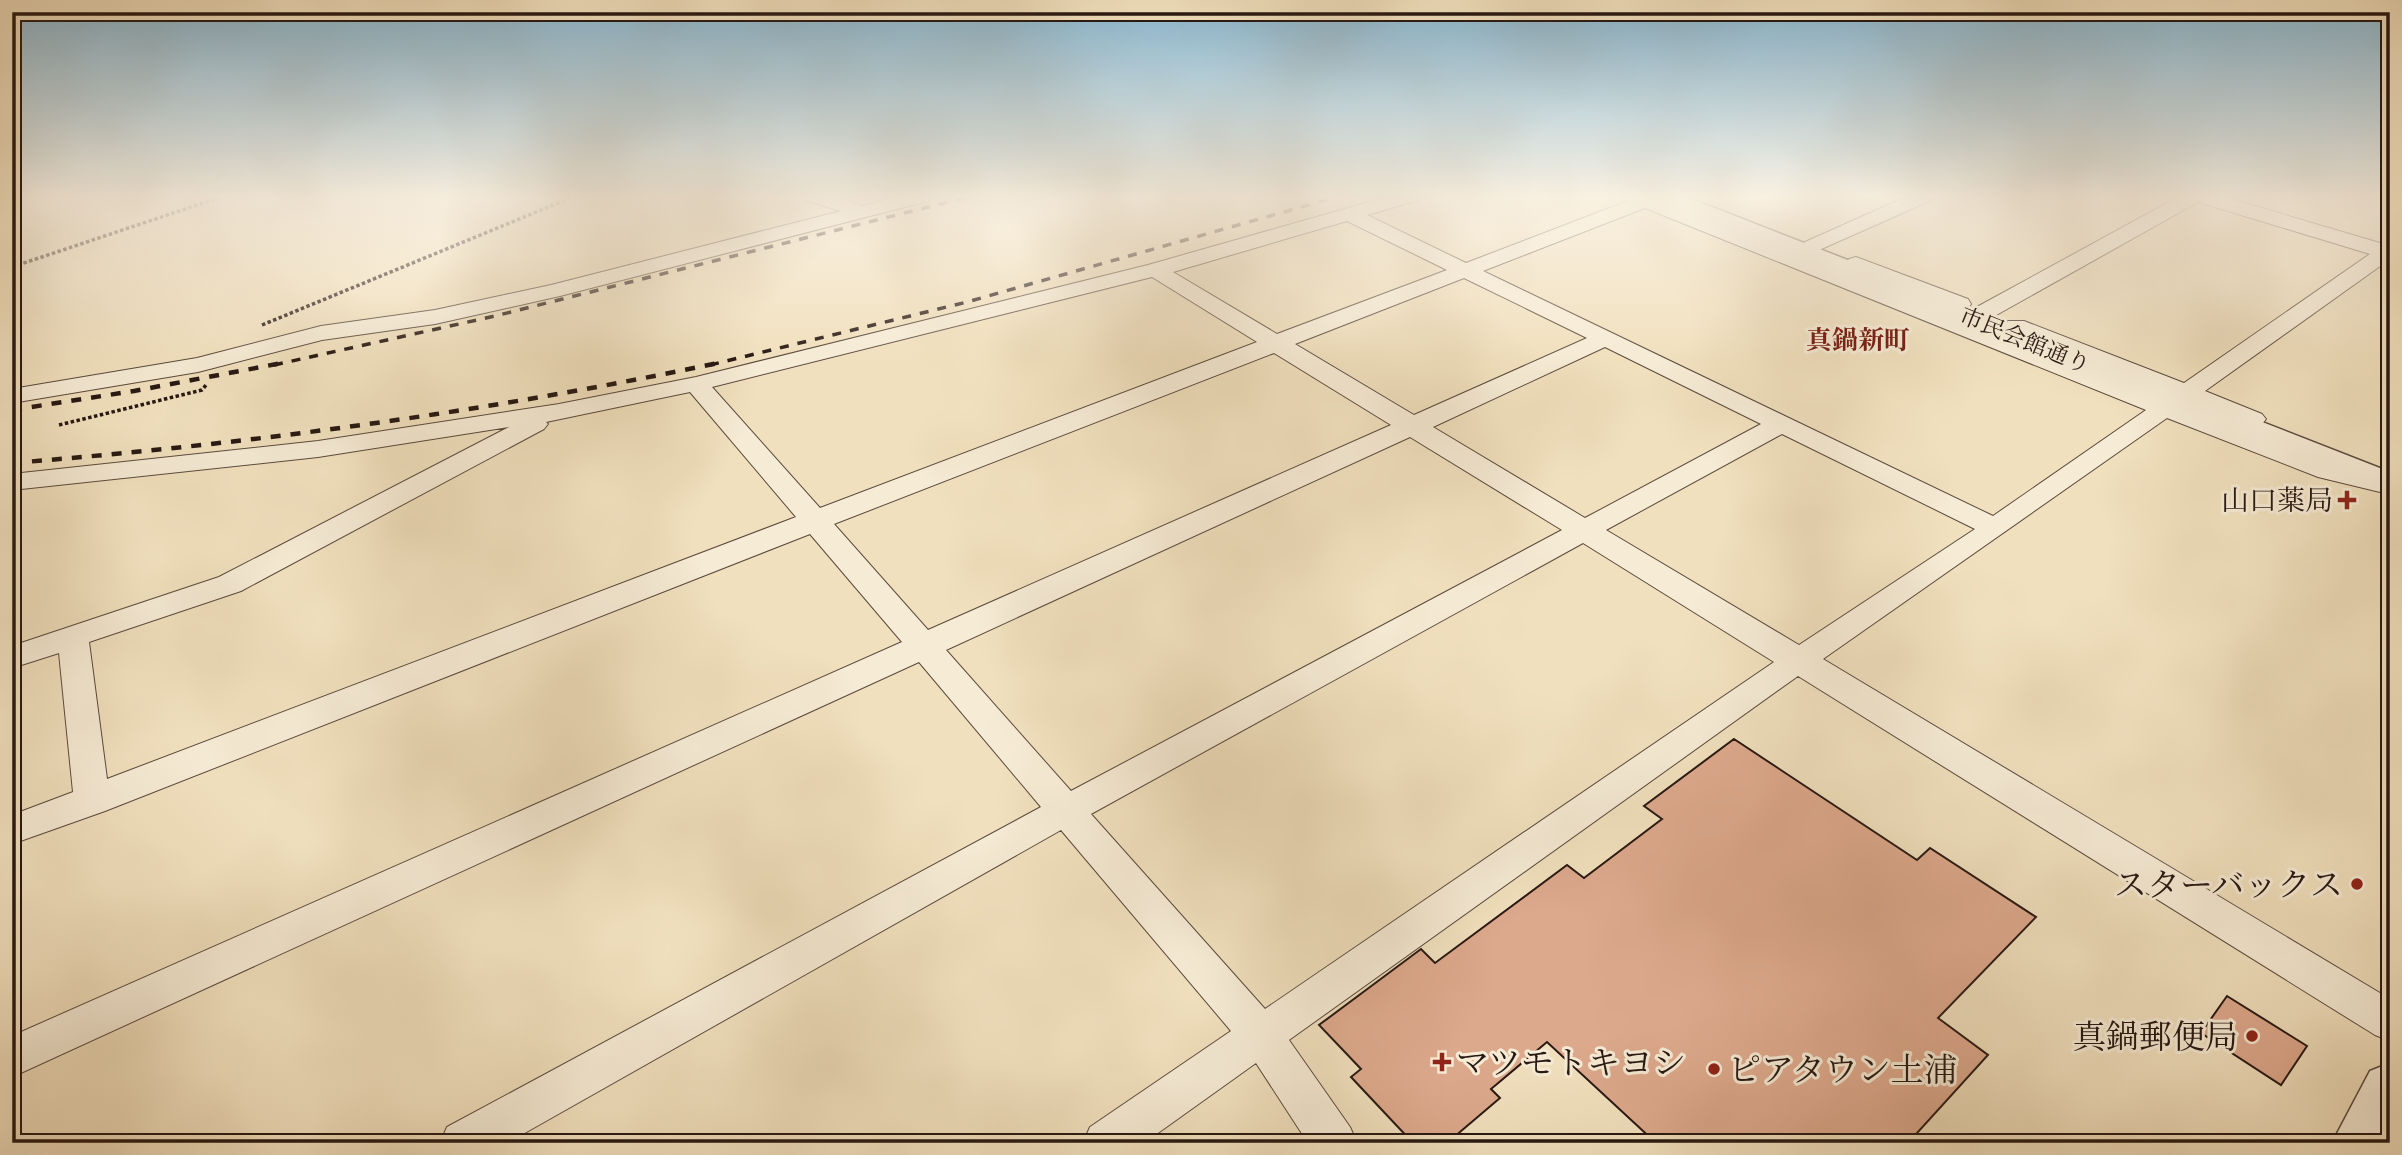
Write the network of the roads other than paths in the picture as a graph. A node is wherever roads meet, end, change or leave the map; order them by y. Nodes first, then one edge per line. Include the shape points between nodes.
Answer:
1 (714, 250) edge
2 (1225, 250) edge
3 (1421, 250) edge
4 (1513, 250) edge
5 (1782, 250) edge
6 (1782, 250) edge
7 (1822, 250) edge
8 (2098, 250) edge
9 (2388, 253) edge
10 (1155, 270) junction
11 (1462, 270) junction
12 (1983, 313) junction
13 (1605, 339) junction
14 (1277, 343) junction
15 (696, 384) junction
16 (12, 396) edge
17 (2175, 400) junction
18 (559, 412) junction
19 (1781, 424) junction
20 (1414, 426) junction
21 (12, 482) edge
22 (2390, 484) edge
23 (814, 520) junction
24 (1995, 528) junction
25 (1586, 530) junction
26 (73, 636) junction
27 (924, 644) junction
28 (12, 657) edge
29 (1799, 660) junction
30 (92, 801) junction
31 (1067, 810) junction
32 (12, 830) edge
33 (2390, 1022) edge
34 (1261, 1035) junction
35 (12, 1057) edge
36 (2390, 1090) edge
37 (463, 1143) edge
38 (1106, 1143) edge
39 (1334, 1143) edge
40 (2361, 1143) edge

1 - 16 street via 435,317 321,333 198,365
2 - 10 street
3 - 11 street
4 - 11 street
5 - 17 street, 市民会館通り
6 - 17 street
7 - 12 street
8 - 12 street
9 - 17 street
10 - 14 street
10 - 15 street
11 - 13 street
11 - 14 street
12 - 17 street
13 - 19 street
13 - 20 street
14 - 20 street
14 - 23 street
15 - 18 street
15 - 23 street
17 - 22 street, 市民会館通り
17 - 24 street
18 - 21 street via 318,449
18 - 26 street via 230,584
19 - 24 street
19 - 25 street
20 - 25 street
20 - 27 street
23 - 27 street
23 - 30 street
24 - 29 street
25 - 29 street
25 - 31 street
26 - 28 street
26 - 30 street
27 - 31 street
27 - 35 street
29 - 33 street
29 - 34 street
30 - 32 street
31 - 34 street
31 - 37 street
34 - 38 street
34 - 39 street
36 - 40 street

